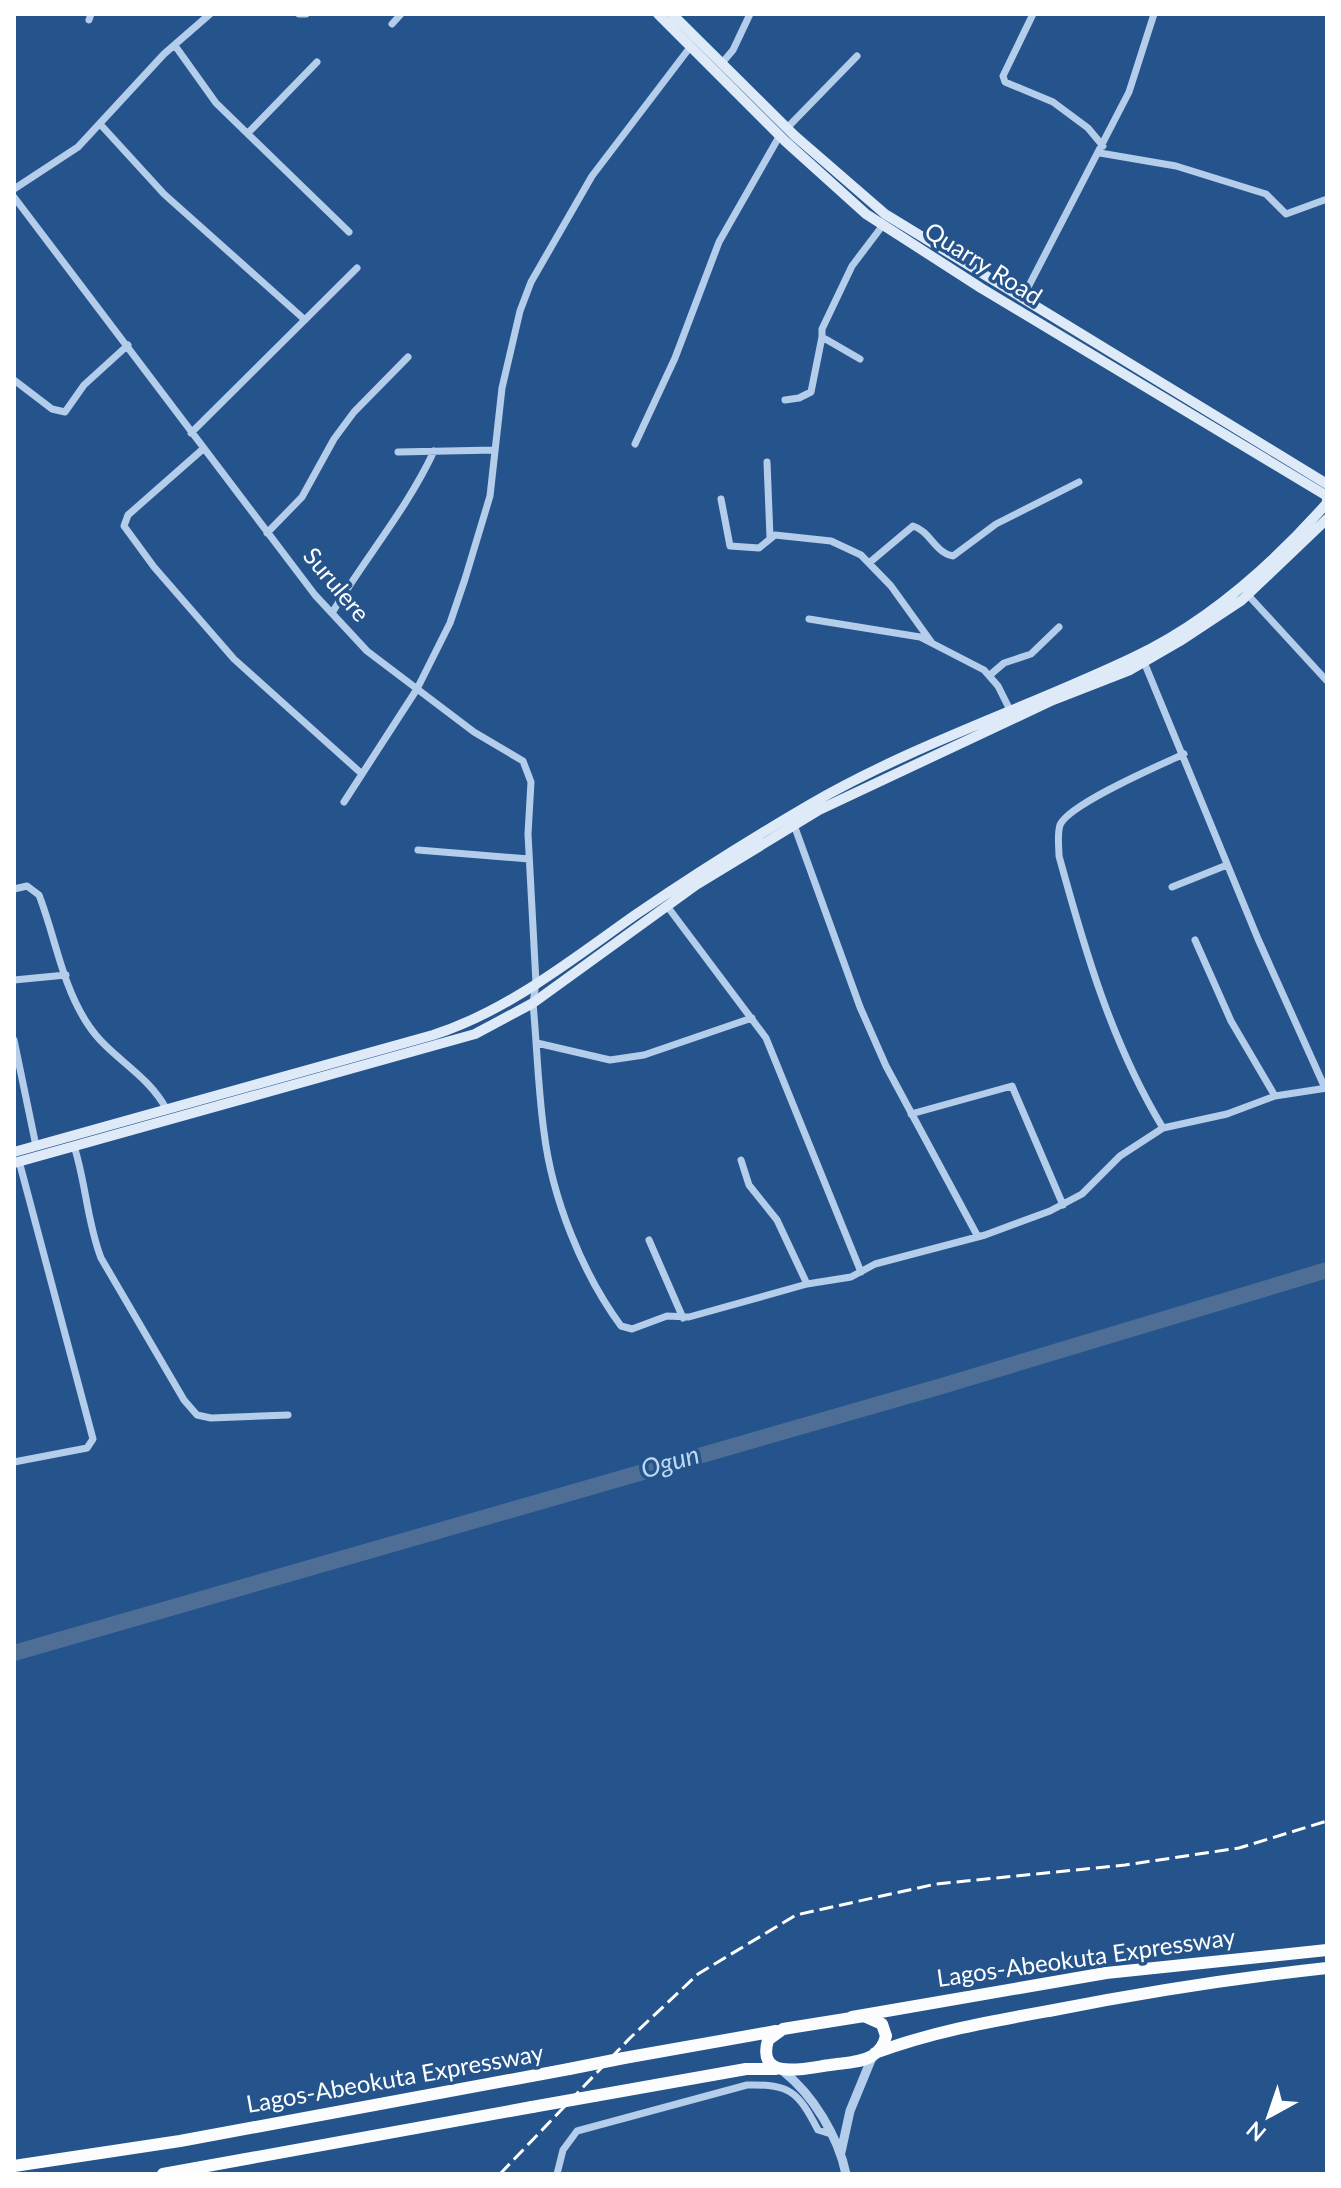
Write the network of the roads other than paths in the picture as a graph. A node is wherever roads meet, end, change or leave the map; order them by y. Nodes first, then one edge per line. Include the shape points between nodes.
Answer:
1 (210, 14) edge
2 (299, 14) edge
3 (306, 14) edge
4 (401, 14) edge
5 (658, 14) edge
6 (672, 14) edge
7 (750, 14) edge
8 (1033, 14) edge
9 (1154, 14) edge
10 (392, 24) dead end
11 (691, 46) junction
12 (176, 47) junction
13 (857, 56) dead end
14 (317, 62) dead end
15 (722, 63) junction
16 (100, 124) junction
17 (249, 132) junction
18 (783, 132) junction
19 (1102, 150) junction
20 (14, 189) edge
21 (14, 197) edge
22 (1327, 199) edge
23 (883, 225) junction
24 (349, 232) dead end
25 (357, 268) dead end
26 (1022, 299) junction
27 (305, 320) junction
28 (822, 337) junction
29 (128, 345) junction
30 (408, 357) dead end
31 (860, 359) dead end
32 (14, 380) edge
33 (785, 400) dead end
34 (191, 433) junction
35 (635, 444) dead end
36 (203, 449) junction
37 (495, 450) junction
38 (434, 451) junction
39 (398, 452) dead end
40 (767, 462) dead end
41 (1079, 482) dead end
42 (1327, 484) edge
43 (1327, 497) edge
44 (721, 499) dead end
45 (1327, 519) edge
46 (267, 533) junction
47 (770, 537) junction
48 (869, 563) junction
49 (1248, 595) junction
50 (332, 613) junction
51 (809, 619) dead end
52 (1059, 627) dead end
53 (932, 643) junction
54 (1144, 662) junction
55 (990, 675) junction
56 (1327, 681) edge
57 (417, 689) junction
58 (1010, 710) junction
59 (1184, 754) junction
60 (362, 774) junction
61 (344, 802) dead end
62 (794, 825) junction
63 (418, 850) dead end
64 (529, 859) junction
65 (1227, 865) junction
66 (1172, 887) dead end
67 (14, 889) edge
68 (667, 906) junction
69 (1195, 940) dead end
70 (66, 975) junction
71 (14, 980) edge
72 (536, 983) junction
73 (533, 1003) junction
74 (752, 1018) junction
75 (14, 1040) edge
76 (537, 1043) junction
77 (1326, 1088) edge
78 (1275, 1096) junction
79 (167, 1110) junction
80 (911, 1114) junction
81 (1163, 1128) junction
82 (36, 1146) junction
83 (74, 1146) junction
84 (16, 1159) edge
85 (741, 1160) dead end
86 (1063, 1205) junction
87 (977, 1235) junction
88 (649, 1240) dead end
89 (861, 1272) junction
90 (807, 1284) junction
91 (683, 1318) junction
92 (288, 1415) dead end
93 (14, 1462) edge
94 (1327, 1950) edge
95 (1327, 1968) edge
96 (852, 2017) junction
97 (783, 2029) junction
98 (874, 2054) junction
99 (779, 2070) junction
100 (831, 2134) junction
101 (841, 2152) junction
102 (14, 2166) edge
103 (163, 2174) edge
104 (557, 2174) edge
105 (846, 2174) edge

1 - 12 street
2 - 3 street
4 - 10 street
5 - 11 main road, Quarry Road
6 - 15 main road, Quarry Road
7 - 15 street
8 - 19 street via 1003,76 1005,82 1053,102 1088,128
9 - 19 street via 1129,92
11 - 18 main road, Quarry Road
11 - 37 street via 592,176 531,282 502,388
12 - 16 street
12 - 17 street via 216,103
13 - 18 street
14 - 17 street
15 - 18 main road, Quarry Road
16 - 20 street via 78,147
16 - 27 street via 164,194
17 - 24 street
18 - 23 main road, Quarry Road via 854,204
18 - 26 main road, Quarry Road via 866,200
18 - 35 street via 719,242
19 - 22 street via 1266,194 1281,213
19 - 26 street
21 - 29 street, Surulere
23 - 28 street via 840,287
23 - 43 main road, Quarry Road
25 - 27 street
26 - 42 main road, Quarry Road
27 - 34 street
28 - 31 street
28 - 33 street via 811,392
29 - 32 street via 84,385 65,412 52,409
29 - 34 street, Surulere
30 - 46 street via 348,419 302,497
34 - 36 street, Surulere
36 - 46 street, Surulere
36 - 60 street via 128,515 124,526 234,659
37 - 38 street
37 - 57 street via 490,496 465,579
38 - 39 street
38 - 50 street via 411,498
40 - 47 street
41 - 48 street via 996,524 953,556 913,526
43 - 58 main road via 1297,538 1259,573 1176,633 1135,657
44 - 47 street via 730,546 759,548
45 - 49 main road
46 - 50 street, Surulere
47 - 48 street via 831,541
48 - 53 street
49 - 54 main road
49 - 56 street
50 - 57 street, Surulere via 367,651
51 - 53 street via 908,633
52 - 55 street via 1031,654 1004,663
53 - 55 street
54 - 59 street
54 - 62 main road via 890,774
55 - 58 street
57 - 60 street
57 - 64 street, Surulere via 523,761 531,782
58 - 72 main road via 818,799
59 - 65 street
59 - 81 street via 1067,816 1058,839 1099,996
60 - 61 street
62 - 68 main road
62 - 80 street via 860,1007
63 - 64 street
64 - 72 street, Surulere
65 - 66 street
65 - 77 street
67 - 70 street via 27,886 39,895
68 - 73 main road
68 - 74 street
69 - 78 street via 1231,1021
70 - 71 street
70 - 79 street via 87,1024 149,1081
72 - 73 street, Surulere
72 - 79 main road via 459,1027
73 - 76 street, Surulere
73 - 83 main road via 475,1034 436,1047
74 - 76 street via 644,1055 610,1060
74 - 89 street via 772,1049
75 - 82 street
76 - 91 street, Surulere via 551,1166 581,1254 609,1310 621,1326 632,1329 667,1316
77 - 78 street
78 - 81 street via 1227,1114
79 - 82 main road
80 - 86 street via 1012,1086
80 - 87 street
81 - 86 street via 1120,1156 1082,1194
82 - 84 main road
83 - 84 main road
83 - 92 street via 101,1258 184,1400 197,1415 211,1418
84 - 93 street via 93,1439 87,1448
85 - 90 street via 749,1185 777,1220
86 - 87 street
87 - 89 street
88 - 91 street
89 - 90 street
90 - 91 street
94 - 96 highway, Lagos-Abeokuta Expressway via 1106,1973
95 - 98 highway, Lagos-Abeokuta Expressway via 1085,2003 932,2033
96 - 97 highway, Lagos-Abeokuta Expressway
96 - 98 highway via 875,2018 886,2030 884,2043
97 - 99 highway via 766,2047 766,2056
97 - 102 highway, Lagos-Abeokuta Expressway, bridge via 142,2148
98 - 99 highway, Lagos-Abeokuta Expressway
98 - 101 street via 850,2111
99 - 100 street via 805,2091
99 - 103 highway, bridge via 746,2069
100 - 101 street
100 - 104 street via 818,2130 793,2092 776,2084 747,2085 577,2131 563,2150
101 - 105 street

